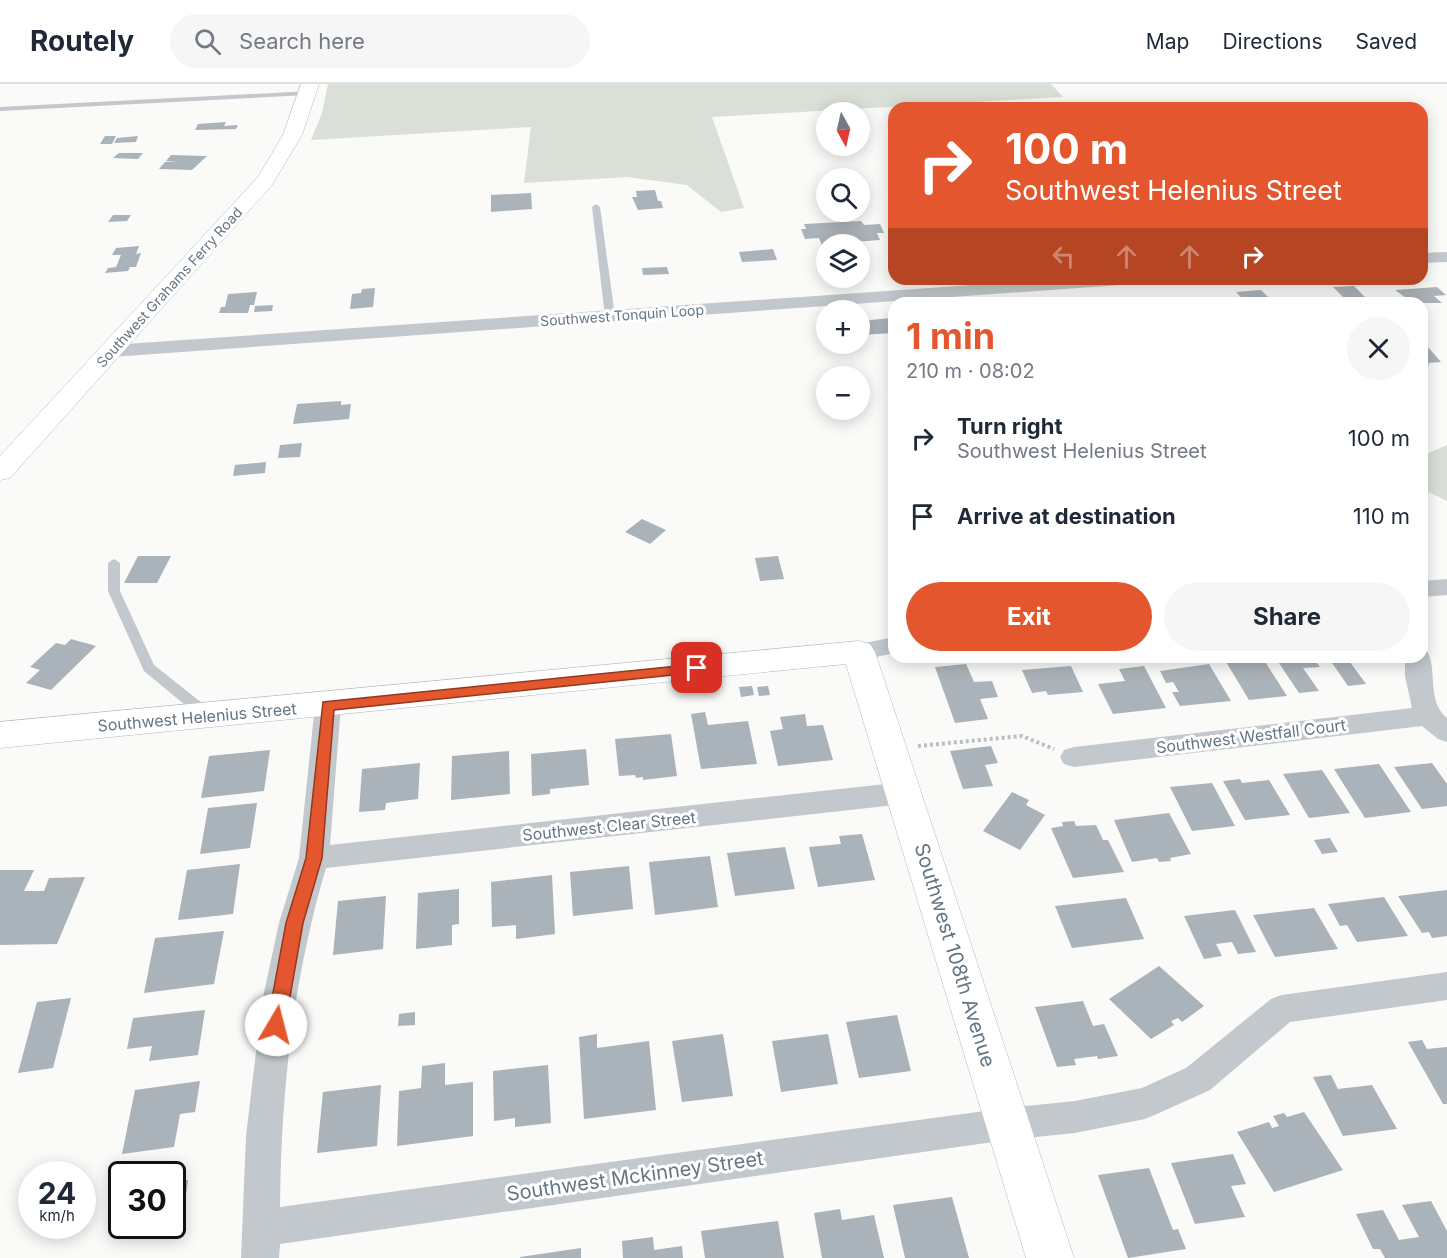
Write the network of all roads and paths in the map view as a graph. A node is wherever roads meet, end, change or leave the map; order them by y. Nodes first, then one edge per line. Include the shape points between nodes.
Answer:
1 (309, 88) edge
2 (0, 109) edge
3 (596, 207) dead end
4 (1447, 257) edge
5 (1428, 258) edge
6 (1049, 285) edge
7 (610, 316) junction
8 (111, 351) junction
9 (0, 472) edge
10 (114, 563) dead end
11 (1447, 587) edge
12 (1428, 589) edge
13 (877, 648) edge
14 (1418, 663) edge
15 (328, 705) junction
16 (208, 716) junction
17 (1437, 724) edge
18 (0, 735) edge
19 (890, 749) junction
20 (1074, 757) joint
21 (904, 793) junction
22 (314, 858) junction
23 (1447, 986) edge
24 (1007, 1124) junction
25 (261, 1243) edge
26 (1050, 1258) edge

1 - 2 lane
1 - 8 street, Southwest Grahams Ferry Road via 296,131 266,181
3 - 7 lane
4 - 5 street
6 - 7 street, Southwest Tonquin Loop
7 - 8 street, Southwest Tonquin Loop
8 - 9 street, Southwest Grahams Ferry Road
10 - 16 lane via 114,591 149,668
11 - 12 street
13 - 15 street, Southwest Helenius Street
13 - 19 street, Southwest 108th Avenue
14 - 17 street via 1418,676
15 - 16 street, Southwest Helenius Street
15 - 22 street
16 - 18 street, Southwest Helenius Street
17 - 20 street, Southwest Westfall Court
19 - 20 path via 1022,736
19 - 21 street, Southwest 108th Avenue
21 - 22 street, Southwest Clear Street
21 - 24 street, Southwest 108th Avenue
22 - 25 street via 294,923 278,1002 263,1136
23 - 24 street, Southwest Mckinney Street via 1282,1009 1198,1079 1145,1103 1075,1117
24 - 25 street, Southwest Mckinney Street
24 - 26 street, Southwest 108th Avenue

